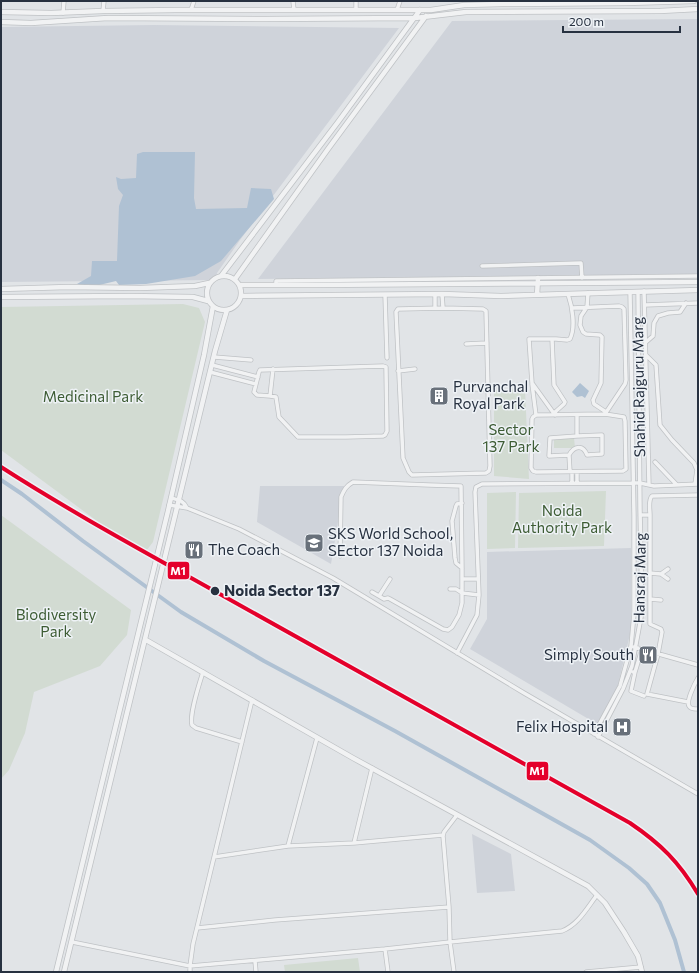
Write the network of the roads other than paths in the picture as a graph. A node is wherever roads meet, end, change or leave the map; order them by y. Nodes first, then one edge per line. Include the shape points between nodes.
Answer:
1 (64, 1) edge
2 (104, 1) edge
3 (194, 1) edge
4 (293, 1) edge
5 (356, 1) edge
6 (400, 1) edge
7 (694, 1) edge
8 (629, 2) edge
9 (465, 3) edge
10 (191, 10) junction
11 (294, 10) junction
12 (356, 10) junction
13 (397, 10) junction
14 (420, 10) junction
15 (431, 10) junction
16 (698, 10) edge
17 (106, 11) junction
18 (1, 12) edge
19 (63, 13) junction
20 (425, 17) junction
21 (108, 18) junction
22 (415, 18) junction
23 (1, 22) edge
24 (482, 266) dead end
25 (221, 276) junction
26 (698, 276) edge
27 (582, 278) junction
28 (235, 279) junction
29 (538, 281) junction
30 (698, 282) edge
31 (210, 283) junction
32 (240, 285) junction
33 (1, 289) edge
34 (698, 290) edge
35 (644, 291) junction
36 (630, 292) junction
37 (638, 292) junction
38 (588, 293) junction
39 (435, 294) junction
40 (442, 294) junction
41 (568, 294) junction
42 (385, 295) junction
43 (537, 295) junction
44 (241, 296) junction
45 (1, 297) edge
46 (208, 301) junction
47 (698, 303) edge
48 (686, 304) junction
49 (645, 305) junction
50 (213, 306) junction
51 (587, 307) junction
52 (435, 308) junction
53 (442, 308) junction
54 (572, 308) junction
55 (227, 310) junction
56 (552, 339) junction
57 (646, 342) junction
58 (487, 343) junction
59 (466, 344) dead end
60 (646, 355) junction
61 (214, 357) junction
62 (387, 358) dead end
63 (251, 360) dead end
64 (212, 366) junction
65 (273, 369) junction
66 (415, 369) dead end
67 (398, 371) junction
68 (210, 372) junction
69 (258, 377) junction
70 (532, 383) junction
71 (256, 384) junction
72 (467, 389) dead end
73 (488, 390) junction
74 (270, 396) junction
75 (605, 413) junction
76 (555, 414) junction
77 (536, 415) junction
78 (577, 415) junction
79 (624, 416) junction
80 (632, 417) junction
81 (577, 436) junction
82 (569, 455) junction
83 (655, 462) dead end
84 (573, 472) junction
85 (572, 483) junction
86 (577, 483) junction
87 (633, 483) junction
88 (640, 483) junction
89 (676, 484) junction
90 (696, 484) edge
91 (649, 485) junction
92 (698, 495) edge
93 (171, 498) junction
94 (180, 500) junction
95 (462, 503) junction
96 (169, 505) junction
97 (178, 507) junction
98 (187, 508) junction
99 (640, 509) junction
100 (650, 509) junction
101 (640, 515) junction
102 (650, 515) junction
103 (340, 556) dead end
104 (462, 568) junction
105 (668, 569) dead end
106 (650, 573) junction
107 (661, 574) junction
108 (390, 579) dead end
109 (462, 579) junction
110 (478, 579) junction
111 (668, 579) dead end
112 (450, 589) dead end
113 (372, 592) dead end
114 (462, 593) junction
115 (479, 595) junction
116 (381, 597) junction
117 (650, 599) junction
118 (661, 600) dead end
119 (378, 605) junction
120 (146, 640) junction
121 (631, 646) junction
122 (636, 647) junction
123 (642, 649) junction
124 (457, 653) junction
125 (658, 654) junction
126 (698, 665) edge
127 (630, 671) junction
128 (203, 672) junction
129 (635, 672) junction
130 (698, 678) edge
131 (644, 696) dead end
132 (252, 700) junction
133 (688, 702) junction
134 (698, 709) edge
135 (594, 734) junction
136 (598, 736) junction
137 (317, 738) junction
138 (242, 742) junction
139 (372, 768) junction
140 (698, 794) edge
141 (457, 815) junction
142 (443, 835) junction
143 (354, 843) junction
144 (288, 846) junction
145 (214, 857) junction
146 (597, 895) junction
147 (449, 907) junction
148 (197, 928) junction
149 (72, 942) junction
150 (450, 942) junction
151 (385, 949) junction
152 (255, 961) junction
153 (190, 966) junction
154 (641, 969) edge
155 (56, 972) edge
156 (64, 972) edge
157 (190, 972) edge
158 (256, 972) edge
159 (388, 972) edge
160 (454, 972) edge
161 (586, 972) edge

1 - 19 street
2 - 17 street
3 - 10 street
4 - 11 street
5 - 12 street
6 - 13 street
7 - 8 street
8 - 9 street
9 - 15 street
10 - 11 street
10 - 17 street
11 - 12 street
12 - 13 street
13 - 14 street
14 - 15 street
14 - 22 street
15 - 20 street
16 - 20 street via 466,12
17 - 19 street
17 - 21 street
18 - 19 street
20 - 22 street
20 - 28 street
21 - 22 street
21 - 23 street via 31,23
22 - 25 street
24 - 27 street via 581,263
25 - 28 street
25 - 31 street
26 - 27 street
27 - 29 street
28 - 32 street
29 - 30 street
29 - 32 street
29 - 43 street
31 - 33 street via 156,288
31 - 46 street via 207,290
32 - 44 street
34 - 35 street
35 - 37 street
35 - 49 street
36 - 37 street
36 - 38 street
36 - 80 street, Shahid Rajguru Marg
37 - 88 street, Shahid Rajguru Marg
38 - 41 street
38 - 51 street
39 - 40 street
39 - 42 street
39 - 52 street
40 - 43 street
40 - 53 street
41 - 43 street
41 - 54 street
42 - 44 street
42 - 62 street
44 - 55 street via 239,302
45 - 46 street via 193,297
46 - 50 street
47 - 48 street
48 - 49 street
48 - 57 street via 680,312 658,316 653,336
49 - 57 street
50 - 55 street
50 - 93 street
51 - 54 street
51 - 75 street via 580,322 583,332 601,336 603,339 601,383 593,402
51 - 75 street via 620,306 625,311 626,380
52 - 53 street
52 - 67 street via 397,310
53 - 58 street via 485,310
54 - 56 street via 570,339
55 - 61 street
56 - 70 street via 529,339
56 - 76 street via 554,385 565,402
57 - 60 street
58 - 59 street
58 - 73 street
60 - 90 street via 656,365 660,424 694,463 697,470
60 - 91 street
61 - 63 street
61 - 64 street
64 - 68 street
64 - 69 street
65 - 69 street via 260,370
65 - 74 street
65 - 74 street via 385,366 387,431 383,436 298,437 280,419 276,397
66 - 67 street
67 - 73 street via 403,455 412,475 488,472
68 - 71 street
68 - 94 street
69 - 71 street
70 - 76 street
70 - 77 street
71 - 74 street via 255,394
72 - 73 street
75 - 78 street
75 - 79 street
76 - 77 street
76 - 78 street
77 - 84 street via 532,419 531,468 536,472
78 - 81 street
79 - 80 street
79 - 84 street via 626,469
80 - 87 street, Shahid Rajguru Marg
81 - 82 street via 550,438 550,456
81 - 82 street via 602,435 602,454 587,455 583,448 579,447
82 - 84 street
83 - 89 street
84 - 85 street
84 - 86 street
85 - 86 street
85 - 110 street via 482,484 476,487 474,492
86 - 87 street
87 - 88 street
87 - 121 street, Hansraj Marg via 634,614
88 - 91 street
88 - 99 street, Hansraj Marg
89 - 90 street
89 - 91 street
92 - 100 street via 652,496
93 - 94 street
93 - 96 street
94 - 97 street
94 - 98 street
95 - 103 street via 460,485 353,482 347,485 341,497
95 - 104 street
95 - 104 street via 457,504 452,521 454,558
96 - 97 street
96 - 155 street
97 - 98 street
97 - 120 street
98 - 119 street via 240,529
99 - 100 street
99 - 101 street, Hansraj Marg
100 - 102 street
101 - 102 street
101 - 122 street, Hansraj Marg via 642,612
102 - 106 street
104 - 109 street
105 - 107 street
106 - 107 street
106 - 117 street
107 - 111 street
108 - 116 street
109 - 110 street
109 - 114 street
110 - 115 street
112 - 114 street
113 - 116 street
114 - 115 street
114 - 116 street via 460,612 448,630 430,623 388,598
115 - 124 street via 477,615
116 - 119 street
117 - 118 street
117 - 125 street via 650,623 662,630
119 - 124 street
120 - 128 street
120 - 149 street
121 - 122 street
121 - 135 street, Hansraj Marg via 620,686
122 - 123 street
122 - 127 street, Hansraj Marg
123 - 125 street
123 - 129 street
124 - 135 street
125 - 126 street
125 - 133 street via 647,694
127 - 129 street
127 - 136 street, Hansraj Marg
128 - 132 street
128 - 138 street via 194,703 192,725
129 - 131 street via 631,691
130 - 133 street
132 - 137 street
132 - 138 street
133 - 134 street via 690,708
135 - 136 street
136 - 140 street
137 - 139 street
137 - 144 street
138 - 145 street
139 - 141 street
139 - 143 street
141 - 142 street
141 - 146 street via 588,886
142 - 143 street
142 - 147 street
143 - 144 street
144 - 145 street
145 - 148 street
146 - 150 street via 577,920 562,931
146 - 154 street via 624,932 638,956
147 - 148 street
147 - 150 street
148 - 153 street
149 - 153 street
149 - 156 street
150 - 151 street
150 - 160 street
151 - 152 street
151 - 159 street
152 - 153 street
152 - 158 street
153 - 157 street
154 - 161 street

